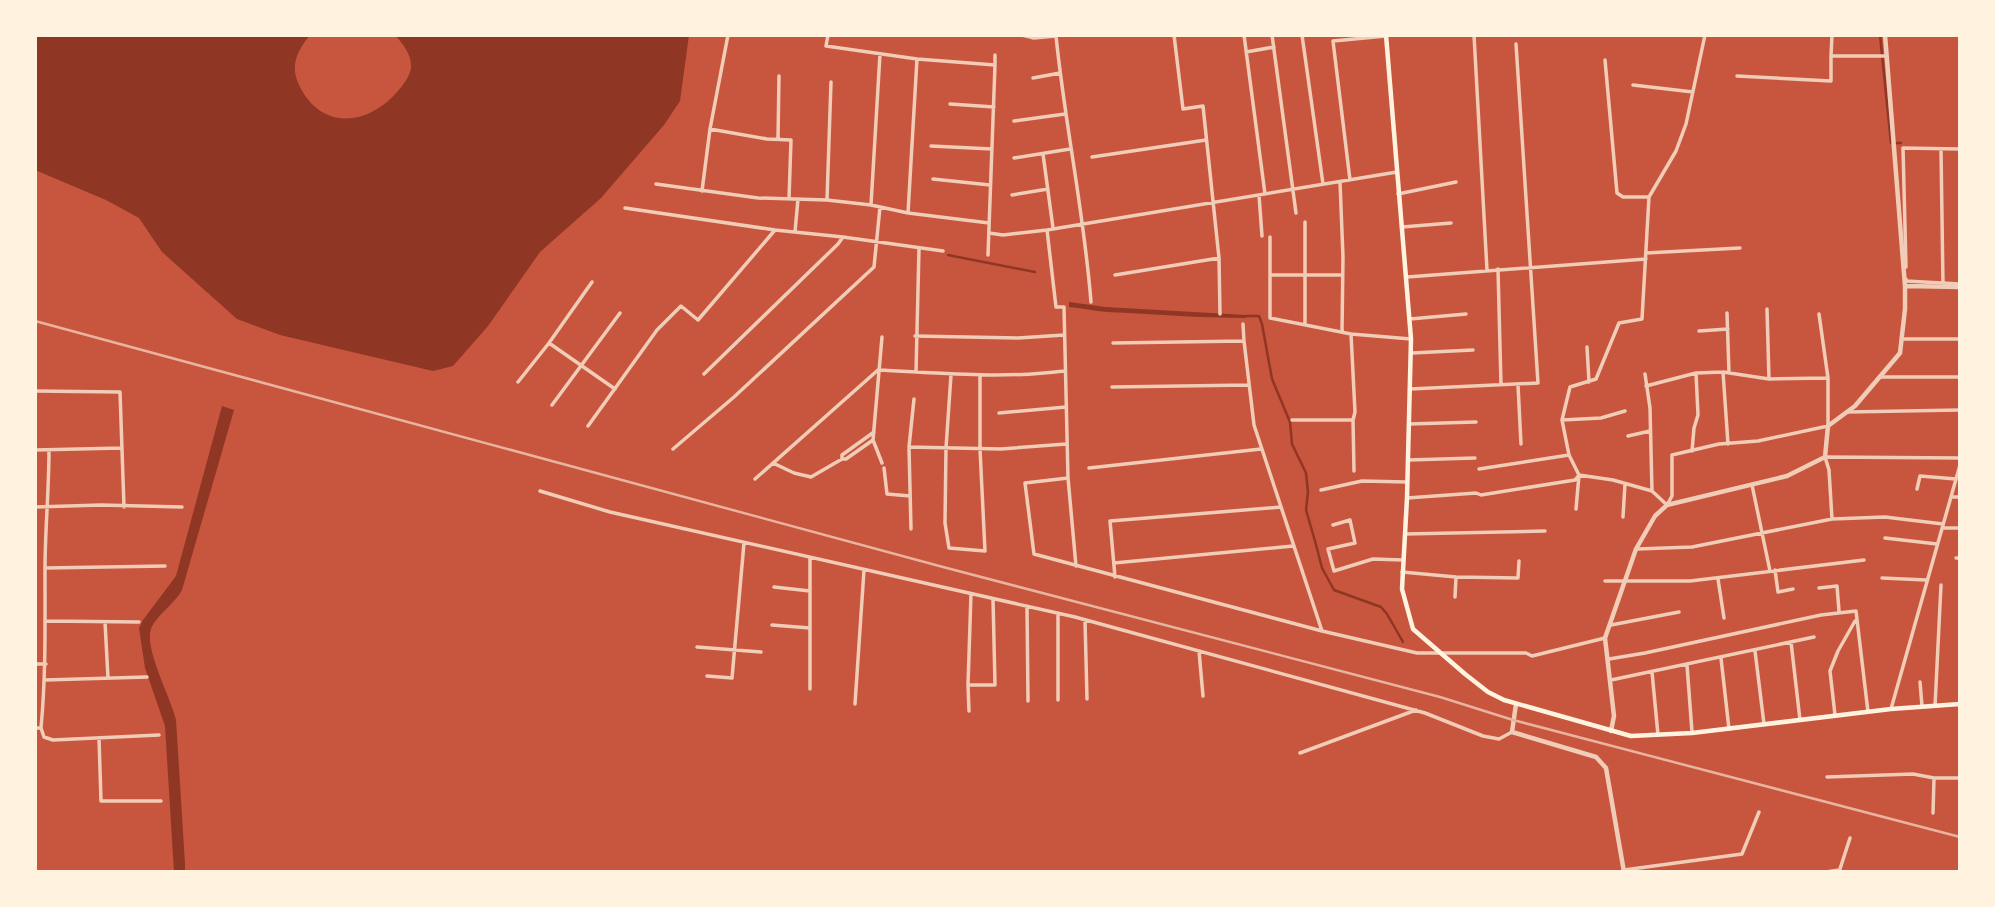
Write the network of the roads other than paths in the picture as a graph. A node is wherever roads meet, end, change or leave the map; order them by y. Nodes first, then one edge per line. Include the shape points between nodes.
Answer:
1 (729, 35) edge
2 (828, 35) edge
3 (1023, 35) edge
4 (1174, 35) edge
5 (1244, 35) edge
6 (1272, 35) edge
7 (1302, 35) edge
8 (1332, 35) edge
9 (1474, 35) edge
10 (1705, 35) edge
11 (1832, 35) edge
12 (1885, 35) edge
13 (1386, 36) edge
14 (1333, 41) junction
15 (1516, 44) dead end
16 (1274, 47) junction
17 (1246, 52) junction
18 (880, 54) junction
19 (995, 55) dead end
20 (1832, 55) junction
21 (1886, 56) junction
22 (917, 59) junction
23 (1605, 60) dead end
24 (995, 65) junction
25 (1060, 73) junction
26 (779, 76) dead end
27 (1737, 76) dead end
28 (1033, 78) dead end
29 (831, 82) dead end
30 (1633, 85) dead end
31 (1693, 92) junction
32 (950, 104) dead end
33 (994, 107) junction
34 (1065, 114) junction
35 (1014, 121) dead end
36 (710, 129) junction
37 (778, 139) junction
38 (1206, 141) junction
39 (931, 146) dead end
40 (992, 149) junction
41 (1070, 149) junction
42 (1941, 149) junction
43 (1960, 149) edge
44 (1043, 154) junction
45 (1092, 157) dead end
46 (1014, 158) dead end
47 (1397, 172) junction
48 (933, 179) dead end
49 (1350, 180) junction
50 (1340, 182) junction
51 (1456, 182) dead end
52 (656, 184) dead end
53 (1323, 184) junction
54 (991, 185) junction
55 (1048, 189) junction
56 (1294, 189) junction
57 (702, 191) junction
58 (1265, 194) junction
59 (1398, 194) junction
60 (1012, 195) dead end
61 (1259, 195) junction
62 (1649, 197) junction
63 (789, 198) junction
64 (798, 199) junction
65 (827, 200) junction
66 (1213, 203) junction
67 (871, 205) junction
68 (880, 207) junction
69 (625, 208) dead end
70 (908, 213) junction
71 (1296, 213) dead end
72 (1305, 222) dead end
73 (989, 223) junction
74 (1083, 223) junction
75 (1451, 223) dead end
76 (1402, 227) junction
77 (1053, 228) junction
78 (775, 230) junction
79 (1047, 230) junction
80 (795, 232) junction
81 (989, 233) junction
82 (1262, 236) dead end
83 (843, 237) junction
84 (1270, 237) dead end
85 (878, 242) junction
86 (1740, 248) dead end
87 (919, 249) junction
88 (943, 251) dead end
89 (988, 255) dead end
90 (1646, 256) junction
91 (1219, 258) junction
92 (1532, 266) junction
93 (1488, 270) junction
94 (1498, 270) junction
95 (1115, 275) dead end
96 (1270, 275) junction
97 (1305, 275) junction
98 (1341, 275) junction
99 (1407, 276) junction
100 (592, 282) dead end
101 (1943, 285) junction
102 (1960, 285) edge
103 (1905, 286) junction
104 (1091, 302) dead end
105 (1767, 309) dead end
106 (620, 313) dead end
107 (1727, 313) dead end
108 (1220, 314) dead end
109 (1466, 314) dead end
110 (1819, 314) dead end
111 (1410, 319) junction
112 (1305, 323) junction
113 (1243, 324) dead end
114 (1728, 328) junction
115 (1699, 331) dead end
116 (1342, 332) junction
117 (1351, 334) junction
118 (1064, 335) junction
119 (915, 336) junction
120 (882, 337) dead end
121 (1411, 339) junction
122 (1902, 339) junction
123 (1960, 339) edge
124 (1244, 341) junction
125 (549, 343) junction
126 (1112, 343) dead end
127 (1587, 347) dead end
128 (1473, 350) dead end
129 (1412, 353) junction
130 (582, 366) junction
131 (878, 370) junction
132 (1064, 371) junction
133 (916, 372) junction
134 (1723, 372) junction
135 (1696, 373) junction
136 (1730, 373) junction
137 (704, 374) dead end
138 (1645, 374) dead end
139 (951, 375) junction
140 (980, 376) junction
141 (1879, 377) junction
142 (1960, 377) edge
143 (1828, 378) junction
144 (1769, 379) junction
145 (518, 382) dead end
146 (1589, 382) junction
147 (1249, 385) junction
148 (1501, 385) junction
149 (1518, 385) junction
150 (1646, 386) junction
151 (1112, 387) dead end
152 (615, 389) junction
153 (1410, 389) junction
154 (35, 391) edge
155 (914, 399) dead end
156 (552, 405) dead end
157 (1066, 407) junction
158 (1960, 410) edge
159 (1625, 411) dead end
160 (1846, 412) junction
161 (999, 413) dead end
162 (1292, 420) dead end
163 (1353, 420) junction
164 (1562, 420) junction
165 (1476, 422) dead end
166 (1409, 424) junction
167 (588, 426) dead end
168 (1828, 426) junction
169 (1650, 431) junction
170 (874, 432) junction
171 (1628, 436) dead end
172 (873, 440) junction
173 (1066, 444) junction
174 (1521, 444) dead end
175 (1728, 444) junction
176 (909, 447) junction
177 (122, 448) junction
178 (946, 448) junction
179 (673, 449) dead end
180 (980, 449) junction
181 (1262, 449) junction
182 (35, 450) edge
183 (49, 450) junction
184 (1692, 451) junction
185 (1569, 455) junction
186 (1825, 457) junction
187 (842, 458) junction
188 (1475, 458) dead end
189 (1960, 458) edge
190 (1408, 460) junction
191 (773, 463) junction
192 (1960, 466) edge
193 (1089, 467) dead end
194 (1479, 469) dead end
195 (1354, 471) dead end
196 (1579, 475) junction
197 (1068, 478) junction
198 (755, 479) dead end
199 (1956, 479) junction
200 (1407, 482) junction
201 (1625, 484) junction
202 (1752, 485) junction
203 (1917, 489) dead end
204 (1321, 490) dead end
205 (540, 491) dead end
206 (1652, 491) junction
207 (910, 496) junction
208 (1951, 497) junction
209 (1960, 497) edge
210 (1407, 498) junction
211 (1667, 505) junction
212 (35, 507) edge
213 (124, 507) junction
214 (1281, 507) junction
215 (49, 508) junction
216 (182, 508) dead end
217 (1576, 509) dead end
218 (1623, 517) dead end
219 (1832, 519) junction
220 (1333, 525) dead end
221 (1943, 526) junction
222 (1960, 528) edge
223 (911, 529) dead end
224 (1545, 531) dead end
225 (1762, 532) junction
226 (1405, 534) junction
227 (1885, 538) dead end
228 (744, 543) junction
229 (1937, 544) junction
230 (1293, 546) junction
231 (1636, 549) junction
232 (810, 558) junction
233 (1403, 560) junction
234 (1864, 560) dead end
235 (1519, 561) dead end
236 (1114, 563) junction
237 (165, 566) dead end
238 (1076, 566) junction
239 (45, 568) junction
240 (864, 570) junction
241 (1772, 571) junction
242 (1402, 572) junction
243 (1115, 577) junction
244 (1456, 577) junction
245 (1882, 578) dead end
246 (1718, 579) junction
247 (1926, 580) junction
248 (1605, 581) dead end
249 (1623, 582) junction
250 (1941, 585) dead end
251 (774, 587) dead end
252 (1819, 588) dead end
253 (1793, 589) dead end
254 (810, 591) junction
255 (971, 594) junction
256 (1455, 597) dead end
257 (993, 598) junction
258 (1027, 606) junction
259 (1679, 611) dead end
260 (1839, 611) junction
261 (1058, 613) junction
262 (1724, 618) dead end
263 (1856, 619) junction
264 (1086, 620) junction
265 (46, 621) junction
266 (105, 622) junction
267 (139, 622) dead end
268 (772, 625) dead end
269 (1611, 625) junction
270 (810, 628) junction
271 (1322, 631) junction
272 (1814, 637) dead end
273 (1605, 638) junction
274 (1791, 642) junction
275 (697, 647) dead end
276 (735, 650) junction
277 (1199, 651) junction
278 (1755, 651) junction
279 (761, 652) dead end
280 (1444, 654) junction
281 (1721, 658) junction
282 (1609, 659) junction
283 (35, 664) edge
284 (46, 664) junction
285 (1687, 665) junction
286 (1652, 672) junction
287 (707, 676) dead end
288 (147, 677) dead end
289 (108, 678) junction
290 (45, 680) junction
291 (1611, 680) junction
292 (1920, 682) dead end
293 (968, 685) junction
294 (810, 689) dead end
295 (1203, 696) dead end
296 (1087, 699) dead end
297 (1058, 700) dead end
298 (1028, 701) dead end
299 (855, 704) dead end
300 (1517, 704) junction
301 (1960, 704) edge
302 (1922, 706) junction
303 (1935, 706) junction
304 (1891, 709) junction
305 (1416, 710) junction
306 (969, 711) dead end
307 (1868, 712) junction
308 (1836, 716) junction
309 (1800, 720) junction
310 (1764, 724) junction
311 (41, 727) junction
312 (35, 728) edge
313 (1729, 729) junction
314 (1611, 731) junction
315 (1512, 732) junction
316 (1692, 733) junction
317 (159, 735) dead end
318 (1658, 735) junction
319 (99, 738) junction
320 (1300, 753) dead end
321 (1828, 777) dead end
322 (1934, 778) junction
323 (1960, 778) edge
324 (161, 801) dead end
325 (1759, 812) dead end
326 (1933, 813) dead end
327 (1850, 838) dead end
328 (1624, 871) edge
329 (1839, 871) edge
330 (1826, 872) edge

1 - 36 street
2 - 18 street via 826,46
3 - 25 street via 1056,36
4 - 38 street via 1183,109 1203,106
5 - 17 street
6 - 16 street
7 - 53 street
8 - 14 street
9 - 93 street
10 - 31 street
11 - 20 street
12 - 21 street
13 - 14 street
13 - 47 main road
14 - 49 street
15 - 92 street
16 - 17 street
16 - 56 street
17 - 58 street
18 - 22 street
18 - 67 street
19 - 24 street
20 - 21 street
20 - 27 street via 1831,81
21 - 103 street
22 - 24 street
22 - 70 street
23 - 62 street via 1617,193
24 - 33 street
25 - 28 street
25 - 34 street
26 - 37 street
29 - 65 street
30 - 31 street
31 - 62 street via 1676,151
32 - 33 street
33 - 40 street
34 - 35 street
34 - 41 street
36 - 37 street
36 - 57 street
37 - 63 street via 790,139
38 - 45 street
38 - 66 street
39 - 40 street
40 - 54 street
41 - 44 street
41 - 74 street
42 - 43 street
42 - 101 street
42 - 101 street via 1902,150 1906,281
44 - 46 street
44 - 55 street
47 - 49 street
47 - 59 main road
48 - 54 street
49 - 50 street
50 - 53 street
50 - 98 street
51 - 59 street
52 - 57 street
53 - 56 street
54 - 73 street
55 - 60 street
55 - 77 street
56 - 58 street
56 - 71 street
57 - 63 street
58 - 61 street
59 - 76 main road
61 - 66 street
61 - 82 street
62 - 90 street
63 - 64 street
64 - 65 street
64 - 80 street
65 - 67 street
66 - 74 street
66 - 91 street
67 - 68 street
68 - 70 street
68 - 85 street
69 - 78 street
70 - 73 street
72 - 97 street
73 - 81 street
74 - 77 street
74 - 104 street
75 - 76 street
76 - 99 main road
77 - 79 street
78 - 80 street
78 - 152 street via 698,320 681,306 656,330
79 - 81 street
79 - 118 street via 1056,307 1065,307
80 - 83 street
81 - 89 street
83 - 85 street
83 - 137 street
84 - 96 street
85 - 87 street
85 - 179 street via 874,267
86 - 90 street
87 - 88 street
87 - 119 street
90 - 92 street
90 - 146 street via 1642,319 1619,323 1596,379
91 - 95 street
91 - 108 street
92 - 94 street
92 - 149 street via 1538,383
93 - 94 street
93 - 99 street
94 - 148 street
96 - 97 street
96 - 112 street via 1269,318
97 - 98 street
97 - 112 street
98 - 116 street
99 - 111 main road
100 - 125 street
101 - 102 street
101 - 103 street
103 - 122 street
105 - 144 street
106 - 130 street
107 - 114 street
109 - 111 street
110 - 143 street
111 - 121 main road
112 - 116 street
113 - 124 street
114 - 115 street
114 - 136 street
116 - 117 street
117 - 121 street
117 - 163 street
118 - 119 street
118 - 132 street
119 - 133 street
120 - 131 street
121 - 129 main road
122 - 123 street
122 - 141 street via 1900,353
124 - 126 street
124 - 147 street
125 - 130 street
125 - 145 street
127 - 146 street
128 - 129 street
129 - 153 main road
130 - 152 street
130 - 156 street
131 - 133 street
131 - 170 street
131 - 191 street
132 - 140 street
132 - 157 street
133 - 139 street
134 - 135 street
134 - 136 street
134 - 175 street
135 - 150 street
135 - 184 street via 1698,415
136 - 144 street
138 - 150 street
139 - 140 street
139 - 178 street
140 - 180 street
141 - 142 street
141 - 160 street
143 - 144 street
143 - 168 street
146 - 164 street via 1570,387
147 - 151 street
147 - 181 street
148 - 149 street
148 - 153 street
149 - 174 street
150 - 169 street
152 - 167 street
153 - 166 main road
154 - 177 street via 120,392
155 - 176 street
157 - 161 street
157 - 173 street
158 - 160 street
159 - 164 street via 1601,418
160 - 168 street
162 - 163 street
163 - 195 street
164 - 185 street
165 - 166 street
166 - 190 main road
168 - 175 street
168 - 186 street
169 - 171 street
169 - 206 street
170 - 172 street
170 - 187 street
172 - 187 street
172 - 207 street via 887,494
173 - 180 street
173 - 197 street
175 - 184 street
176 - 178 street
176 - 207 street
177 - 183 street
177 - 213 street
178 - 180 street
178 - 180 street via 949,548 985,551
181 - 193 street
181 - 214 street
182 - 183 street
183 - 215 street
184 - 211 street via 1672,456 1672,496
185 - 194 street
185 - 196 street
186 - 189 street
186 - 202 street via 1787,476
186 - 219 street
187 - 191 street via 811,477
188 - 190 street
190 - 200 main road
191 - 198 street
192 - 199 street
196 - 201 street
196 - 210 street via 1575,480 1481,495
196 - 217 street
197 - 238 street
197 - 238 street via 1025,483 1034,554
199 - 203 street via 1920,476
199 - 208 street
200 - 204 street via 1362,481
200 - 210 main road
201 - 206 street
201 - 218 street
202 - 211 street
202 - 225 street
205 - 228 street
206 - 211 street
207 - 223 street
208 - 209 street
208 - 221 street
210 - 226 main road
211 - 231 street
212 - 215 street
213 - 215 street
213 - 216 street
214 - 230 street
214 - 236 street via 1110,521
215 - 239 street
219 - 221 street via 1885,517
219 - 225 street
220 - 233 street via 1350,520 1355,543 1328,549 1334,571 1373,559
221 - 222 street
221 - 229 street
224 - 226 street
225 - 231 street via 1692,547
225 - 241 street
226 - 233 main road
227 - 229 street
228 - 232 street
228 - 276 street
229 - 247 street
230 - 236 street
230 - 271 street
231 - 249 street
232 - 240 street
232 - 254 street
233 - 242 main road
234 - 241 street
235 - 244 street via 1518,578
236 - 243 street
237 - 239 street
238 - 243 street
239 - 265 street
240 - 255 street
240 - 299 street
241 - 246 street
241 - 253 street via 1778,592
242 - 244 street
242 - 280 main road via 1413,629
243 - 271 street
244 - 256 street
245 - 247 street
246 - 249 street
246 - 262 street
247 - 304 street
248 - 249 street
249 - 269 street
250 - 303 street
251 - 254 street
252 - 260 street via 1837,586
254 - 270 street
255 - 257 street
255 - 293 street
257 - 258 street
257 - 293 street via 995,685
258 - 261 street
258 - 298 street
259 - 269 street
260 - 263 street via 1856,611
260 - 282 street
261 - 264 street
261 - 297 street
263 - 307 street
263 - 308 street via 1830,671
264 - 277 street
264 - 296 street
265 - 266 street
265 - 284 street
266 - 267 street
266 - 289 street
268 - 270 street
269 - 273 street
270 - 294 street
271 - 280 street via 1417,653
272 - 274 street
273 - 280 street via 1532,656
273 - 282 street
274 - 278 street
274 - 309 street
275 - 276 street
276 - 279 street
276 - 287 street via 732,678
277 - 295 street
277 - 305 street
278 - 281 street
278 - 310 street
280 - 300 main road via 1488,692
281 - 285 street
281 - 313 street
282 - 291 street
283 - 284 street
284 - 290 street
285 - 286 street
285 - 316 street
286 - 291 street
286 - 318 street
288 - 289 street
289 - 290 street
290 - 311 street
291 - 314 street
292 - 302 street
293 - 306 street
300 - 314 main road
300 - 315 street
301 - 303 main road
302 - 303 main road
302 - 304 main road
304 - 307 main road
305 - 315 street via 1499,740
305 - 320 street
307 - 308 main road
308 - 309 main road
309 - 310 main road
310 - 313 main road
311 - 312 street
311 - 319 street via 48,739
313 - 316 main road
314 - 318 main road
315 - 328 street via 1596,757 1606,768
316 - 318 main road
317 - 319 street
319 - 324 street via 101,802
321 - 322 street
322 - 323 street
322 - 326 street
325 - 328 street via 1742,854
327 - 329 street
329 - 330 street

